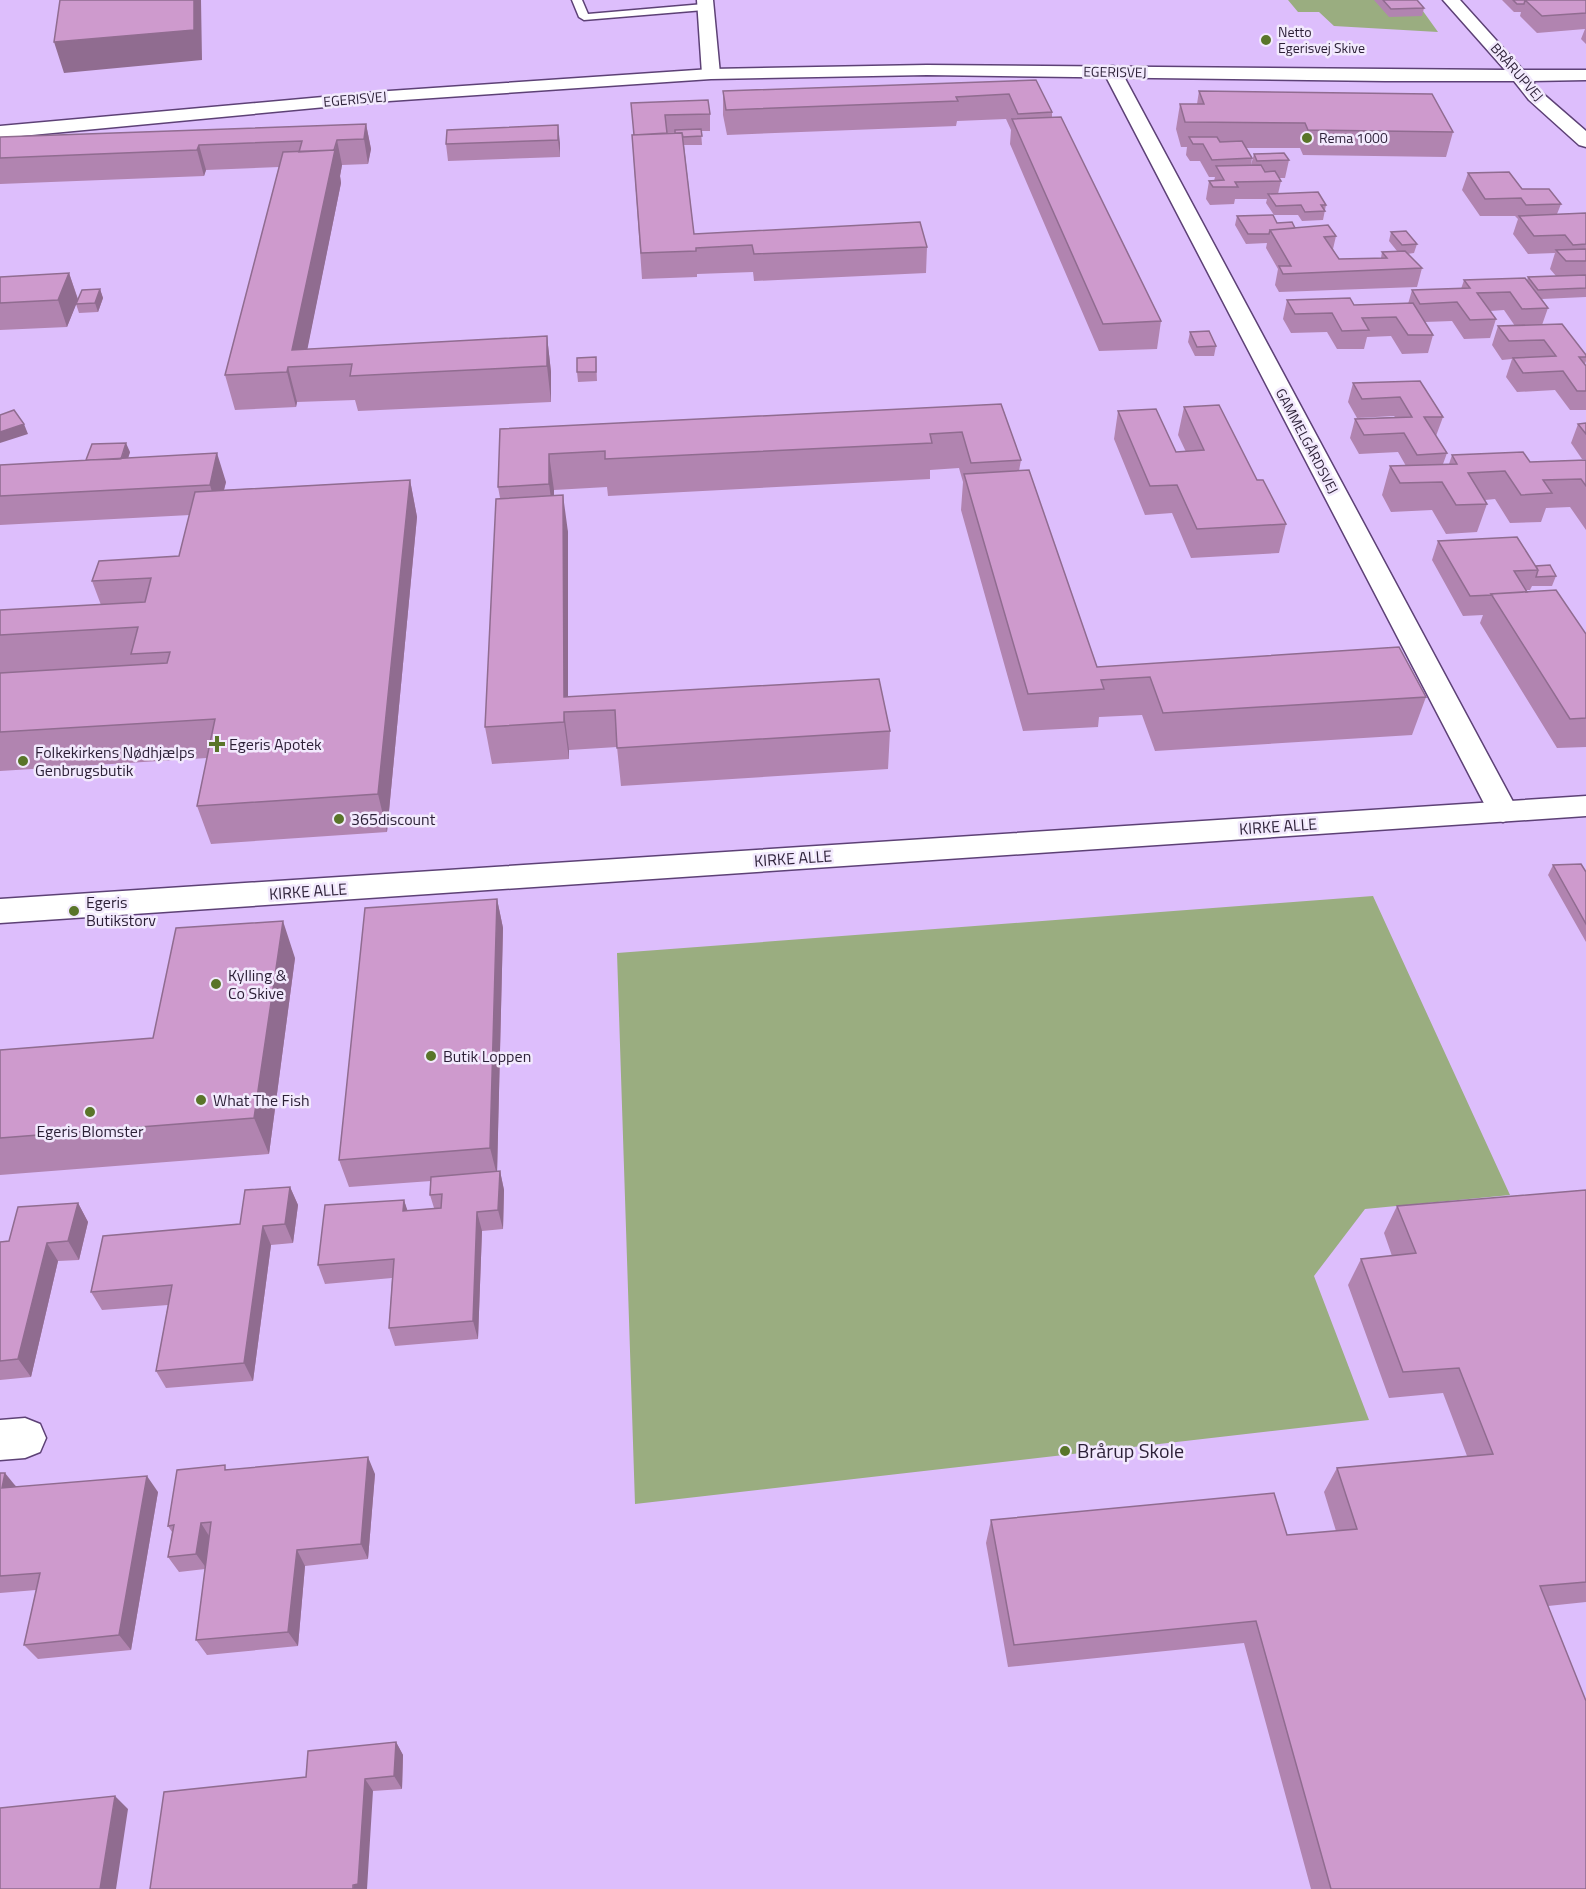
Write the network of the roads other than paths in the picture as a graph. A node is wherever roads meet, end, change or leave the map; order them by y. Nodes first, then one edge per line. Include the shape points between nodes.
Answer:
1 (577, 0) edge
2 (642, 0) edge
3 (1451, 0) edge
4 (705, 3) edge
5 (647, 12) junction
6 (1112, 72) junction
7 (711, 74) junction
8 (1518, 75) junction
9 (1586, 75) edge
10 (0, 132) edge
11 (1586, 141) edge
12 (1586, 806) edge
13 (1503, 811) junction
14 (0, 911) edge

1 - 5 lane via 584,17
2 - 5 lane
3 - 8 street, BRÅRUPVEJ
4 - 5 lane
4 - 7 street
6 - 7 street, EGERISVEJ
6 - 8 street, EGERISVEJ
6 - 13 street, GAMMELGÅRDSVEJ
7 - 10 street, EGERISVEJ via 389,96
8 - 9 street, EGERISVEJ
8 - 11 street, BRÅRUPVEJ via 1535,96
12 - 13 street, KIRKE ALLE
13 - 14 street, KIRKE ALLE

